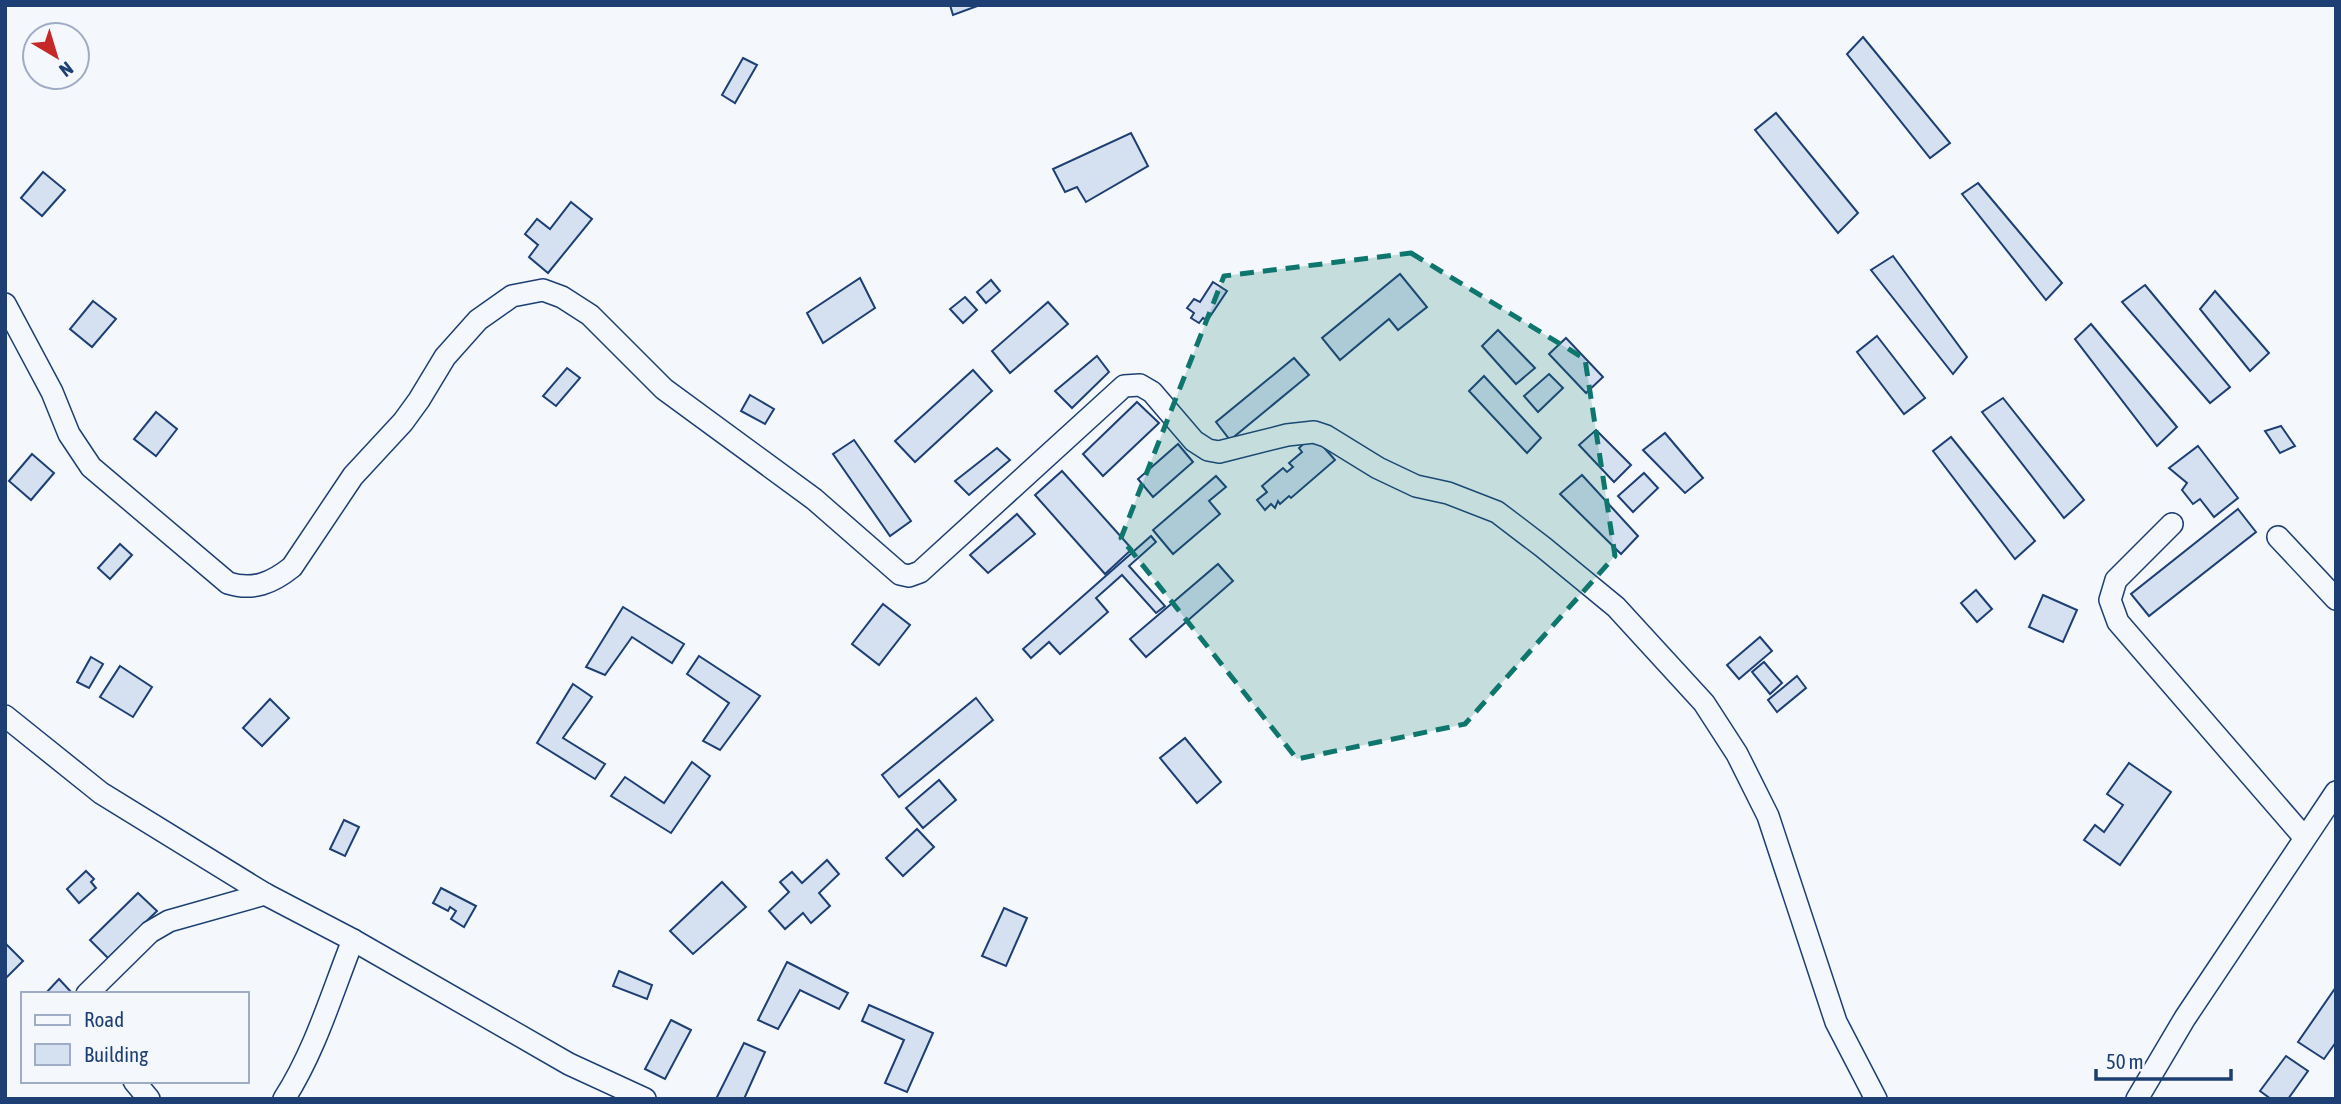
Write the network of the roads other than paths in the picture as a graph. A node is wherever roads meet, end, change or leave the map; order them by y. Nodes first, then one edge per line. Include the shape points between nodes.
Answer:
1 (5, 304) edge
2 (2172, 524) dead end
3 (2278, 537) dead end
4 (2336, 599) edge
5 (5, 716) edge
6 (2336, 792) edge
7 (2304, 837) junction
8 (265, 894) junction
9 (353, 940) junction
10 (88, 992) edge
11 (136, 1083) edge
12 (149, 1099) edge
13 (284, 1099) edge
14 (645, 1099) edge
15 (1876, 1099) edge
16 (2137, 1099) edge

1 - 15 street via 69,434 91,467 237,586 262,586 292,567 353,476 403,422 461,338 512,296 543,290 590,316 664,389 814,499 900,574 909,576 920,572 1124,386 1140,385 1152,392 1194,441 1208,450 1219,452 1287,435 1314,432 1326,436 1416,486 1497,512 1616,607 1704,703 1737,754 1768,816 1836,1022
2 - 7 street via 2116,580 2110,600 2118,622
3 - 4 street
5 - 8 street via 101,793
6 - 7 street
7 - 16 street
8 - 9 street
8 - 10 street via 169,921 150,932
9 - 13 street via 317,1032
9 - 14 street via 569,1064
11 - 12 street

